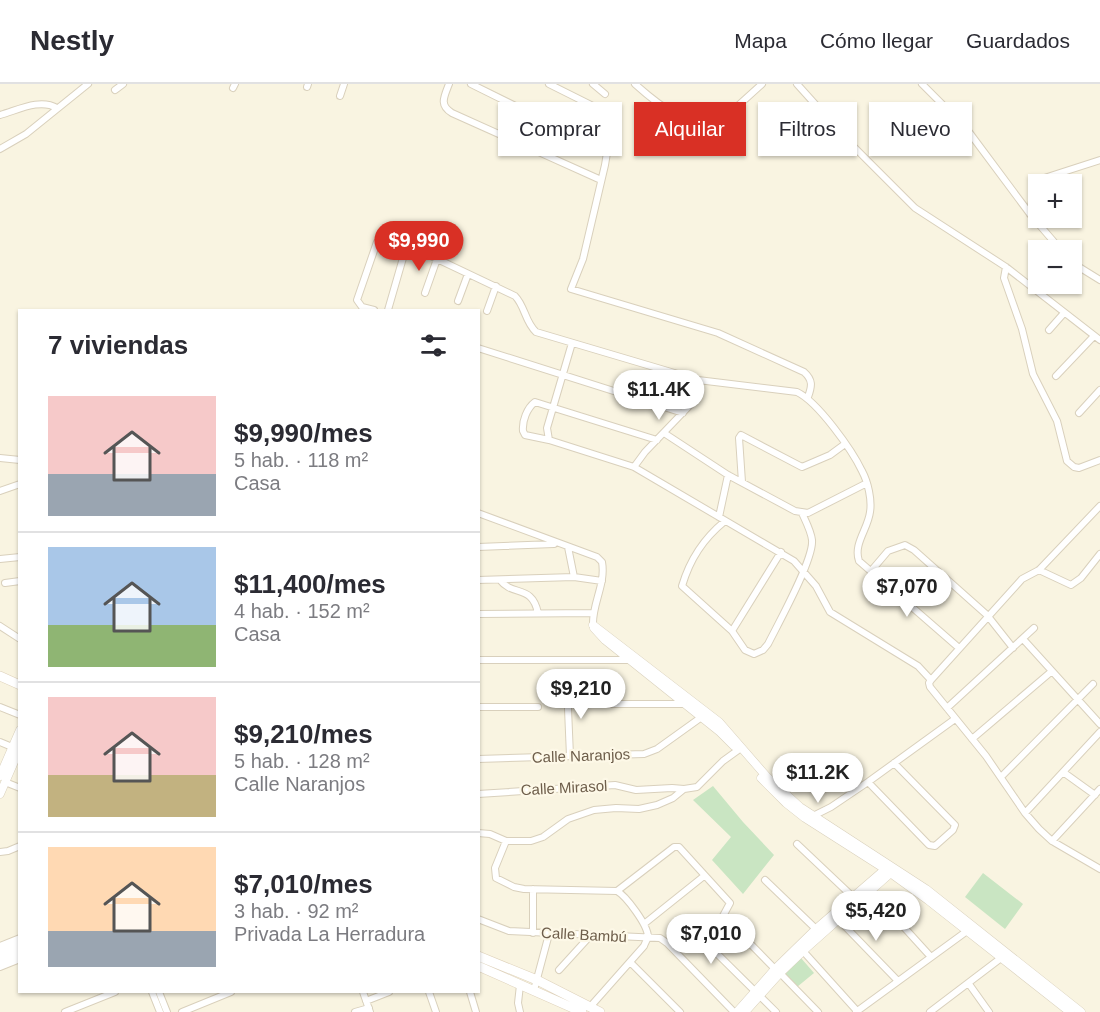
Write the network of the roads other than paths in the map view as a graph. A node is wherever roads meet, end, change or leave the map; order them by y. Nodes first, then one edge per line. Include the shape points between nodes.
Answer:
1 (88, 84) edge
2 (123, 84) edge
3 (344, 84) edge
4 (449, 84) edge
5 (471, 84) edge
6 (551, 84) edge
7 (593, 84) edge
8 (635, 84) edge
9 (762, 84) edge
10 (797, 84) edge
11 (922, 84) edge
12 (115, 90) dead end
13 (605, 94) dead end
14 (340, 96) dead end
15 (507, 102) edge
16 (586, 102) edge
17 (57, 108) junction
18 (0, 115) edge
19 (0, 149) edge
20 (606, 156) edge
21 (1100, 160) edge
22 (1057, 174) edge
23 (601, 180) junction
24 (1028, 211) edge
25 (1042, 228) edge
26 (1052, 240) edge
27 (405, 251) junction
28 (437, 259) junction
29 (1006, 267) junction
30 (1082, 269) edge
31 (468, 274) junction
32 (1100, 280) edge
33 (496, 286) junction
34 (425, 293) dead end
35 (458, 301) dead end
36 (370, 309) edge
37 (388, 309) edge
38 (488, 311) dead end
39 (1064, 313) junction
40 (1049, 330) dead end
41 (1097, 338) edge
42 (572, 343) junction
43 (480, 349) edge
44 (563, 375) junction
45 (1056, 376) dead end
46 (699, 380) junction
47 (1100, 390) edge
48 (808, 397) junction
49 (553, 406) junction
50 (683, 412) junction
51 (1079, 413) dead end
52 (664, 433) junction
53 (549, 440) junction
54 (657, 440) junction
55 (845, 444) junction
56 (0, 458) edge
57 (18, 460) edge
58 (1100, 460) edge
59 (634, 467) junction
60 (728, 475) junction
61 (741, 482) junction
62 (867, 483) junction
63 (18, 485) edge
64 (0, 491) edge
65 (1100, 506) edge
66 (802, 513) junction
67 (480, 514) edge
68 (722, 519) junction
69 (558, 543) junction
70 (480, 547) edge
71 (568, 547) junction
72 (781, 552) junction
73 (1100, 554) edge
74 (18, 557) edge
75 (0, 559) edge
76 (802, 570) junction
77 (1039, 570) junction
78 (871, 571) junction
79 (574, 577) junction
80 (480, 580) edge
81 (500, 580) junction
82 (18, 581) edge
83 (602, 581) junction
84 (5, 583) dead end
85 (538, 613) junction
86 (594, 613) junction
87 (480, 614) edge
88 (987, 615) junction
89 (594, 625) joint
90 (0, 626) edge
91 (1035, 628) dead end
92 (732, 631) junction
93 (18, 638) edge
94 (607, 638) junction
95 (1023, 639) junction
96 (959, 648) junction
97 (1013, 648) junction
98 (480, 660) edge
99 (630, 660) junction
100 (641, 660) junction
101 (1052, 671) junction
102 (0, 676) edge
103 (931, 680) junction
104 (0, 683) edge
105 (18, 684) edge
106 (1093, 684) dead end
107 (567, 686) dead end
108 (18, 690) edge
109 (1077, 701) junction
110 (686, 704) junction
111 (602, 705) dead end
112 (0, 707) edge
113 (480, 707) edge
114 (538, 707) dead end
115 (947, 708) junction
116 (704, 714) junction
117 (18, 715) edge
118 (955, 719) junction
119 (1100, 724) edge
120 (1100, 732) edge
121 (972, 739) junction
122 (0, 742) edge
123 (739, 749) junction
124 (17, 750) edge
125 (570, 756) junction
126 (480, 759) edge
127 (894, 763) junction
128 (1063, 772) junction
129 (1001, 777) junction
130 (2, 779) edge
131 (868, 782) junction
132 (18, 787) edge
133 (684, 789) junction
134 (1097, 792) edge
135 (0, 794) edge
136 (480, 794) edge
137 (831, 807) junction
138 (1025, 813) junction
139 (810, 818) junction
140 (823, 825) junction
141 (480, 833) edge
142 (506, 841) junction
143 (1052, 841) junction
144 (797, 844) dead end
145 (18, 847) edge
146 (0, 852) edge
147 (891, 869) junction
148 (1100, 869) edge
149 (704, 876) junction
150 (765, 880) dead end
151 (533, 889) junction
152 (617, 891) junction
153 (871, 891) junction
154 (853, 897) junction
155 (480, 920) edge
156 (837, 920) junction
157 (684, 921) dead end
158 (644, 924) junction
159 (816, 929) junction
160 (967, 931) junction
161 (533, 933) junction
162 (549, 934) junction
163 (590, 936) junction
164 (648, 938) junction
165 (18, 939) edge
166 (0, 946) edge
167 (18, 946) edge
168 (803, 951) junction
169 (0, 953) edge
170 (18, 953) edge
171 (1004, 956) junction
172 (480, 957) edge
173 (931, 957) junction
174 (0, 960) edge
175 (18, 960) edge
176 (633, 965) dead end
177 (0, 967) edge
178 (480, 967) edge
179 (559, 970) dead end
180 (778, 971) junction
181 (898, 981) junction
182 (969, 984) junction
183 (520, 985) junction
184 (535, 985) junction
185 (112, 993) edge
186 (152, 993) edge
187 (159, 993) edge
188 (229, 993) edge
189 (388, 993) edge
190 (429, 993) edge
191 (470, 993) edge
192 (757, 994) junction
193 (368, 1007) edge
194 (586, 1010) edge
195 (987, 1011) edge
196 (65, 1012) edge
197 (160, 1012) edge
198 (167, 1012) edge
199 (182, 1012) edge
200 (355, 1012) edge
201 (436, 1012) edge
202 (476, 1012) edge
203 (520, 1012) edge
204 (600, 1012) edge
205 (680, 1012) edge
206 (735, 1012) edge
207 (746, 1012) edge
208 (776, 1012) edge
209 (818, 1012) edge
210 (856, 1012) edge
211 (930, 1012) edge
212 (1070, 1012) edge
213 (1081, 1012) edge

1 - 17 street
2 - 12 street
3 - 14 street
4 - 23 street via 443,102 452,114
5 - 15 street
6 - 16 street
7 - 13 street
8 - 9 street via 662,107 701,125 720,122
10 - 29 street via 915,208
11 - 24 street via 966,128
17 - 18 street via 49,103 40,104
17 - 19 street via 26,134
20 - 23 street
21 - 22 street
23 - 48 street via 583,259 571,289 718,333 804,372 812,384
25 - 26 street
27 - 28 street via 412,247
27 - 36 street via 377,242 357,300
27 - 37 street
28 - 31 street
28 - 34 street
29 - 39 street
29 - 58 street via 1004,278 1033,374 1057,421 1067,461 1079,468
30 - 32 street
31 - 33 street
31 - 35 street
33 - 38 street
33 - 42 street via 518,298 534,331
39 - 40 street
39 - 41 street
41 - 45 street
42 - 44 street
42 - 46 street
43 - 44 street
44 - 49 street
44 - 50 street
46 - 48 street via 797,392
46 - 50 street via 693,402
47 - 51 street
48 - 55 street
49 - 53 street via 547,428
49 - 53 street via 533,403 522,426 524,434
49 - 54 street
50 - 52 street
52 - 54 street
52 - 60 street
53 - 59 street
54 - 59 street
55 - 61 street via 802,467 741,435
55 - 62 street
56 - 57 street
59 - 68 street
60 - 61 street
60 - 68 street
61 - 66 street
62 - 66 street
62 - 78 street via 870,511 857,553 861,565
63 - 64 street
65 - 77 street
66 - 76 street via 812,541
67 - 69 street
68 - 72 street
68 - 92 street via 698,548 682,586
69 - 70 street
69 - 71 street
71 - 79 street
71 - 83 street via 602,562
72 - 76 street
72 - 92 street
73 - 77 street via 1076,582 1068,585
74 - 75 street
76 - 92 street via 762,650 754,654 748,651
76 - 103 street via 830,612 918,666
77 - 88 street via 1022,579
78 - 88 street via 888,551 905,545
78 - 96 street
79 - 81 street
79 - 83 street
80 - 81 street
81 - 85 street via 527,593 535,601
82 - 84 street
83 - 86 street
85 - 86 street
85 - 87 street
86 - 89 street
88 - 96 street
88 - 97 street
89 - 94 street via 595,631
90 - 93 street
91 - 95 street
94 - 99 street
94 - 100 street
95 - 97 street
95 - 101 street
96 - 103 street
97 - 115 street
98 - 99 street
99 - 100 street
99 - 110 street
100 - 116 street
101 - 109 street
101 - 121 street
102 - 105 main road
103 - 115 street via 929,685
104 - 108 main road
106 - 109 street
107 - 125 street
109 - 119 street
109 - 129 street
110 - 111 street
110 - 116 street
112 - 117 street
113 - 114 street
115 - 118 street
116 - 123 street via 726,729
116 - 125 street, Calle Naranjos via 648,753
118 - 121 street
118 - 127 street
120 - 128 street
121 - 129 street
122 - 124 street
123 - 133 street via 697,787
123 - 139 street
124 - 130 street
125 - 126 street, Calle Naranjos
127 - 131 street
127 - 131 street via 956,825 935,846 929,845
128 - 134 street
128 - 138 street
129 - 138 street
130 - 132 street
130 - 135 street
131 - 137 street
133 - 136 street, Calle Mirasol via 636,790 615,785
133 - 142 street via 654,806 594,810 568,819 537,840
134 - 143 street
137 - 139 street
137 - 140 street
138 - 143 street
139 - 140 street
140 - 147 street
141 - 142 street
142 - 151 street via 495,868 496,878 514,887
143 - 148 street
144 - 154 street
145 - 146 street
147 - 153 street
147 - 154 street
147 - 160 street
147 - 171 street via 934,895
149 - 152 street via 675,846
149 - 158 street
149 - 180 street via 730,903 723,916
150 - 159 street
151 - 152 street
151 - 161 street
152 - 158 street
153 - 156 street
153 - 173 street
154 - 159 street
155 - 161 street, Calle Bambú via 509,931
156 - 168 street
156 - 181 street
157 - 192 street
158 - 164 street
159 - 180 street
160 - 171 street
160 - 173 street
161 - 162 street, Calle Bambú
162 - 163 street, Calle Bambú
162 - 184 street
163 - 164 street, Calle Bambú
163 - 179 street
164 - 194 street
164 - 206 street, Calle Bambú via 660,938 667,943
165 - 166 street
167 - 169 main road
168 - 180 street
168 - 210 street
170 - 174 main road
171 - 182 street
171 - 212 street
171 - 213 street
172 - 184 main road
173 - 181 street
175 - 177 street
176 - 205 street
178 - 183 main road
180 - 192 street
180 - 209 street
181 - 210 street
182 - 195 street
182 - 211 street
183 - 184 main road
183 - 203 street
184 - 194 main road
185 - 196 street
186 - 197 street
187 - 198 street
188 - 199 street
189 - 193 street
190 - 201 street
191 - 202 street
192 - 206 street
192 - 207 street
192 - 208 street
193 - 200 street
194 - 204 main road

